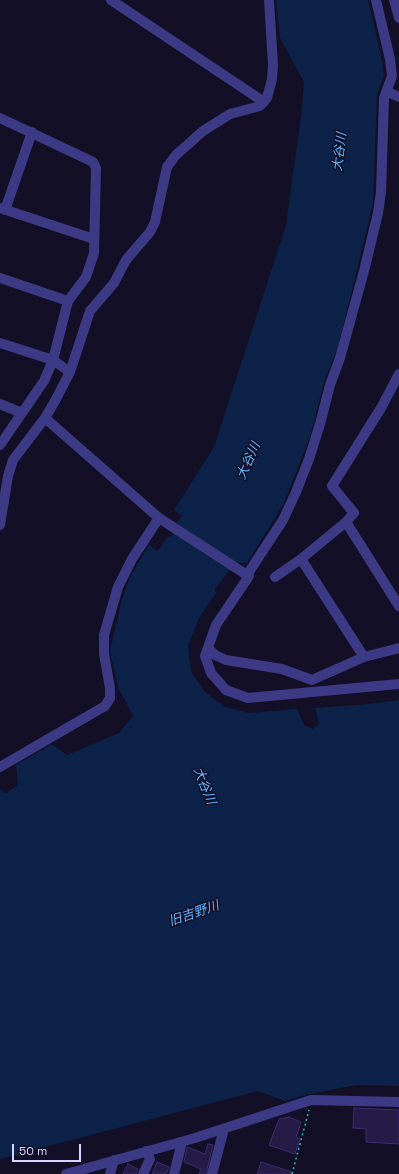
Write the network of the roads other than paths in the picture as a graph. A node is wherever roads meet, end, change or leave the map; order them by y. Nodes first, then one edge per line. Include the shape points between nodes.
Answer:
1 (111, 0) edge
2 (269, 0) edge
3 (376, 0) edge
4 (394, 0) edge
5 (399, 18) edge
6 (388, 92) junction
7 (399, 97) edge
8 (264, 102) junction
9 (0, 118) edge
10 (32, 132) junction
11 (3, 209) edge
12 (94, 239) junction
13 (0, 278) edge
14 (68, 301) junction
15 (0, 342) edge
16 (53, 360) junction
17 (70, 372) junction
18 (399, 374) edge
19 (0, 404) edge
20 (22, 414) junction
21 (45, 418) junction
22 (0, 445) edge
23 (159, 518) junction
24 (346, 522) junction
25 (0, 525) edge
26 (301, 559) junction
27 (245, 573) junction
28 (275, 577) dead end
29 (399, 606) edge
30 (208, 648) junction
31 (399, 648) edge
32 (364, 657) junction
33 (399, 684) edge
34 (0, 767) edge
35 (399, 1102) edge
36 (224, 1129) junction
37 (182, 1142) junction
38 (146, 1151) junction
39 (114, 1160) junction
40 (66, 1174) edge
41 (110, 1174) edge
42 (143, 1174) edge
43 (174, 1174) edge
44 (212, 1174) edge

1 - 8 street
2 - 8 street via 273,65 270,91
3 - 6 street via 390,59 392,76
4 - 5 street
6 - 7 street
6 - 27 street via 384,98 378,213 340,358 309,459 296,492 283,520
8 - 17 street via 218,121 176,155 168,167 155,222 150,232 126,260 114,282 90,311
9 - 10 street
10 - 11 street
10 - 12 street via 92,162 96,168
11 - 12 street
12 - 14 street via 94,253 86,277
13 - 14 street
14 - 16 street
15 - 16 street
16 - 17 street
16 - 20 street via 44,381
17 - 21 street
18 - 24 street via 381,408 332,486 354,513
19 - 20 street
20 - 22 street
21 - 23 street
21 - 25 street via 13,460
23 - 27 street
23 - 34 street via 132,559 118,587 104,635 104,654 110,688 110,698 105,706
24 - 26 street
24 - 29 street
26 - 28 street
26 - 32 street
27 - 30 street via 249,576 216,625
30 - 32 street via 226,660 282,668 312,680
30 - 33 street via 205,656 211,673 226,690 248,698
31 - 32 street
35 - 36 street via 311,1100
36 - 37 street
36 - 44 street
37 - 38 street
37 - 43 street
38 - 39 street
38 - 42 street via 150,1159
39 - 40 street
39 - 41 street

